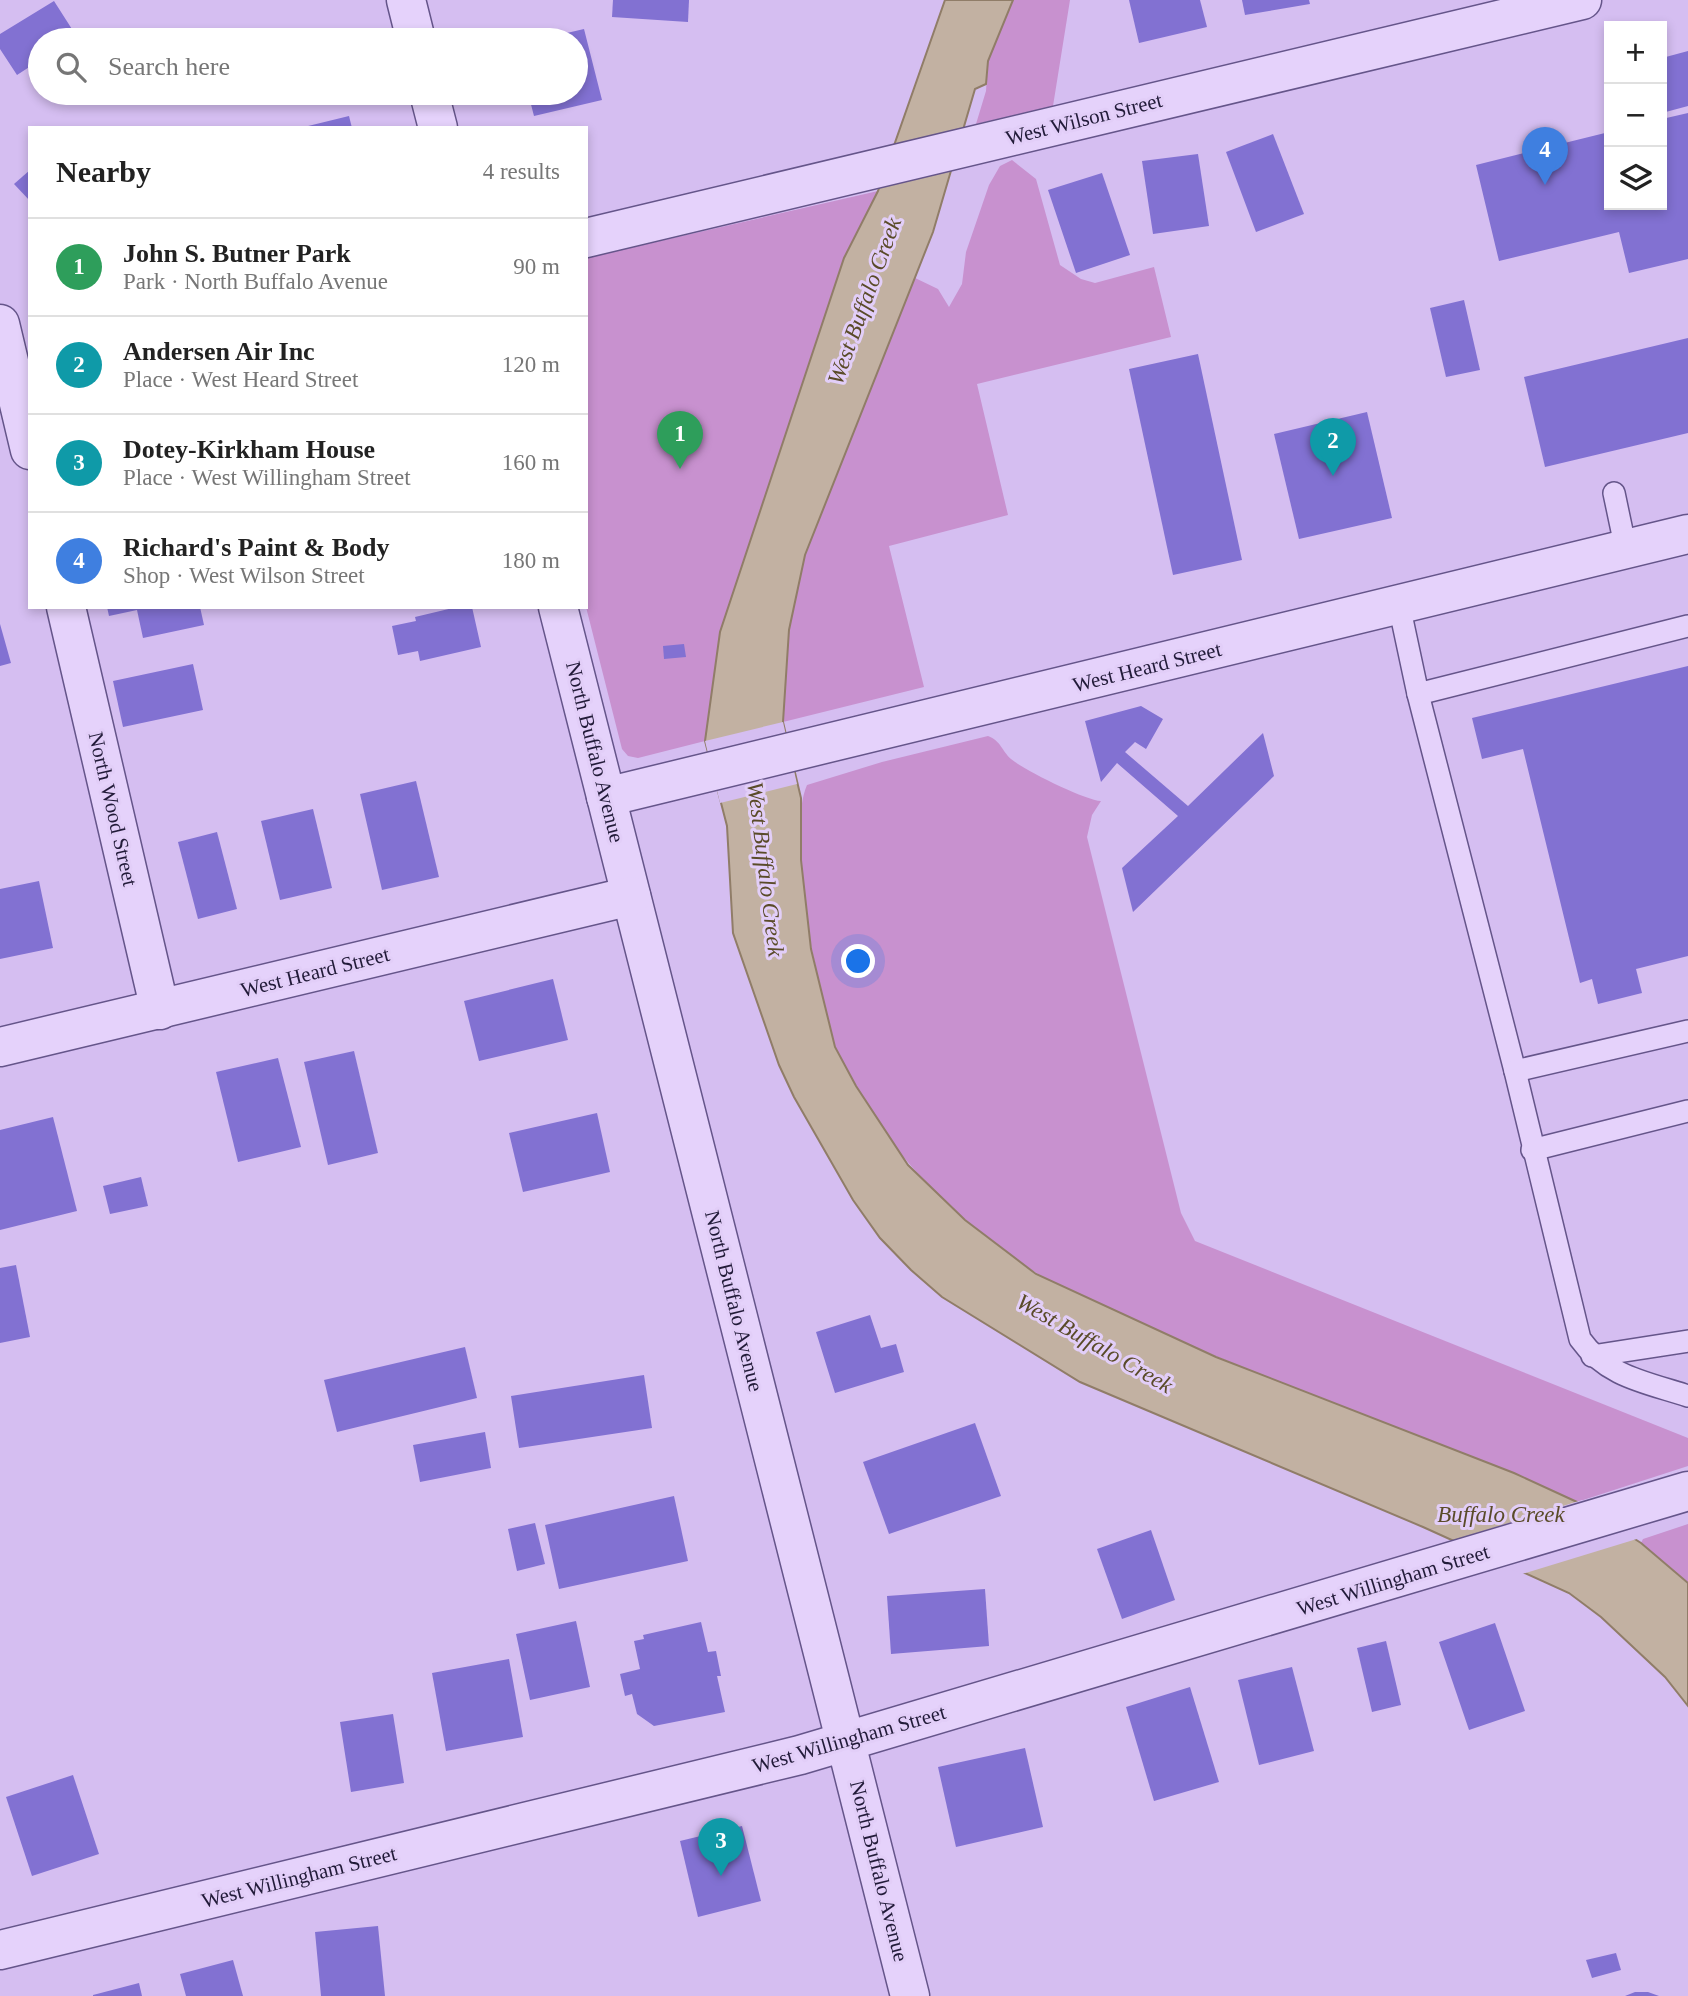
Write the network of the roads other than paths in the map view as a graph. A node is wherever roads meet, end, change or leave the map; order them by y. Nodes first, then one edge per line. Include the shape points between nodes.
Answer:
1 (406, 0) edge
2 (1582, 0) edge
3 (413, 28) edge
4 (432, 105) edge
5 (437, 126) edge
6 (588, 237) edge
7 (0, 324) edge
8 (14, 374) edge
9 (28, 440) edge
10 (1614, 493) dead end
11 (1688, 534) edge
12 (1626, 550) junction
13 (1399, 605) junction
14 (66, 609) edge
15 (559, 609) edge
16 (1688, 626) edge
17 (1418, 694) junction
18 (606, 797) junction
19 (631, 895) junction
20 (160, 1010) junction
21 (1688, 1031) edge
22 (0, 1047) edge
23 (1516, 1071) junction
24 (1688, 1111) edge
25 (1532, 1150) junction
26 (1688, 1341) edge
27 (1592, 1356) junction
28 (1688, 1396) edge
29 (1687, 1491) edge
30 (847, 1742) junction
31 (0, 1950) edge
32 (910, 1996) edge

1 - 3 street
2 - 6 street, West Wilson Street
4 - 5 street
7 - 8 street
8 - 9 street
10 - 12 lane
11 - 12 street, West Heard Street
12 - 13 street, West Heard Street
13 - 17 lane
13 - 18 street, West Heard Street
14 - 20 street, North Wood Street
15 - 18 street, North Buffalo Avenue
16 - 17 lane
17 - 23 lane
18 - 19 street, North Buffalo Avenue
19 - 20 street, West Heard Street
19 - 30 street, North Buffalo Avenue
20 - 22 street, West Heard Street
21 - 23 lane
23 - 25 lane
24 - 25 lane
25 - 27 lane via 1580,1339
26 - 27 lane
27 - 28 lane via 1613,1372
29 - 30 street, West Willingham Street
30 - 31 street, West Willingham Street
30 - 32 street, North Buffalo Avenue

